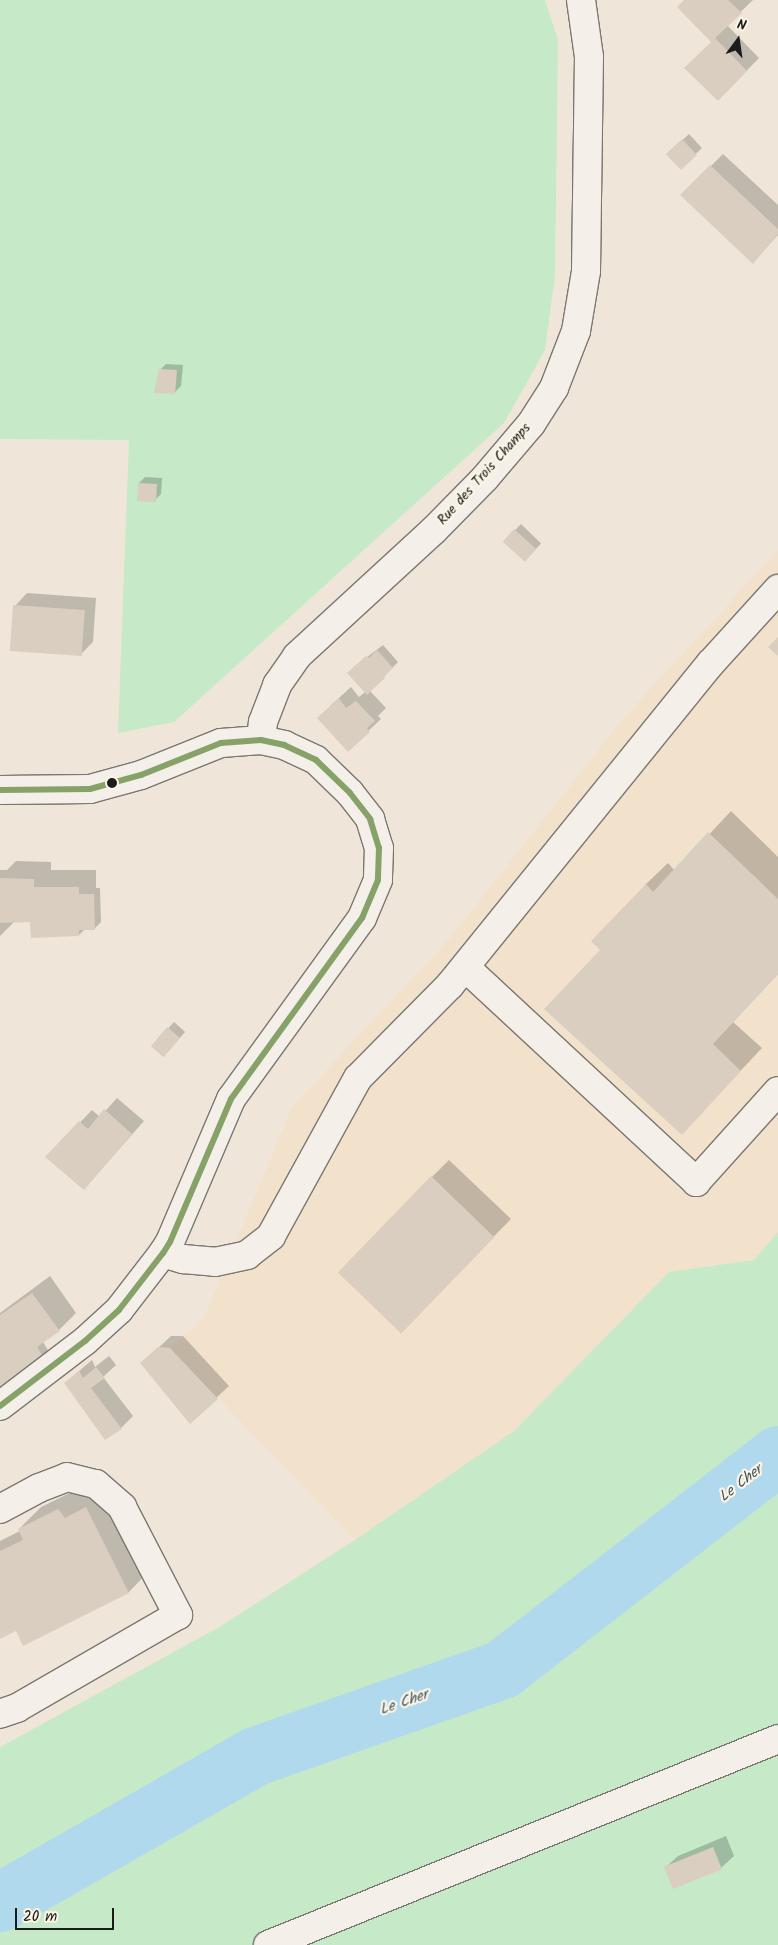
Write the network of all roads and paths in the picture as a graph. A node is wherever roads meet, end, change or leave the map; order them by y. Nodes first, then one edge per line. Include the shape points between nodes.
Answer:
1 (581, 0) edge
2 (778, 588) edge
3 (261, 740) junction
4 (0, 790) edge
5 (465, 966) junction
6 (778, 1091) edge
7 (163, 1253) junction
8 (0, 1406) edge
9 (0, 1509) edge
10 (0, 1714) edge
11 (778, 1739) edge
12 (268, 1945) edge

1 - 3 street, Rue des Trois Champs via 589,57 586,271 576,331 554,388 531,424 485,478 296,656 277,685 262,722
2 - 5 street via 711,663
3 - 4 street via 221,743 141,775 90,789
3 - 7 street via 284,745 316,760 350,793 370,819 379,848 378,880 362,918 231,1099
5 - 6 street via 696,1182
5 - 7 street via 358,1078 271,1236 246,1255 215,1262 183,1259
7 - 8 street via 119,1310 85,1341
9 - 10 street via 67,1477 96,1484 122,1507 178,1615 17,1708
11 - 12 street

